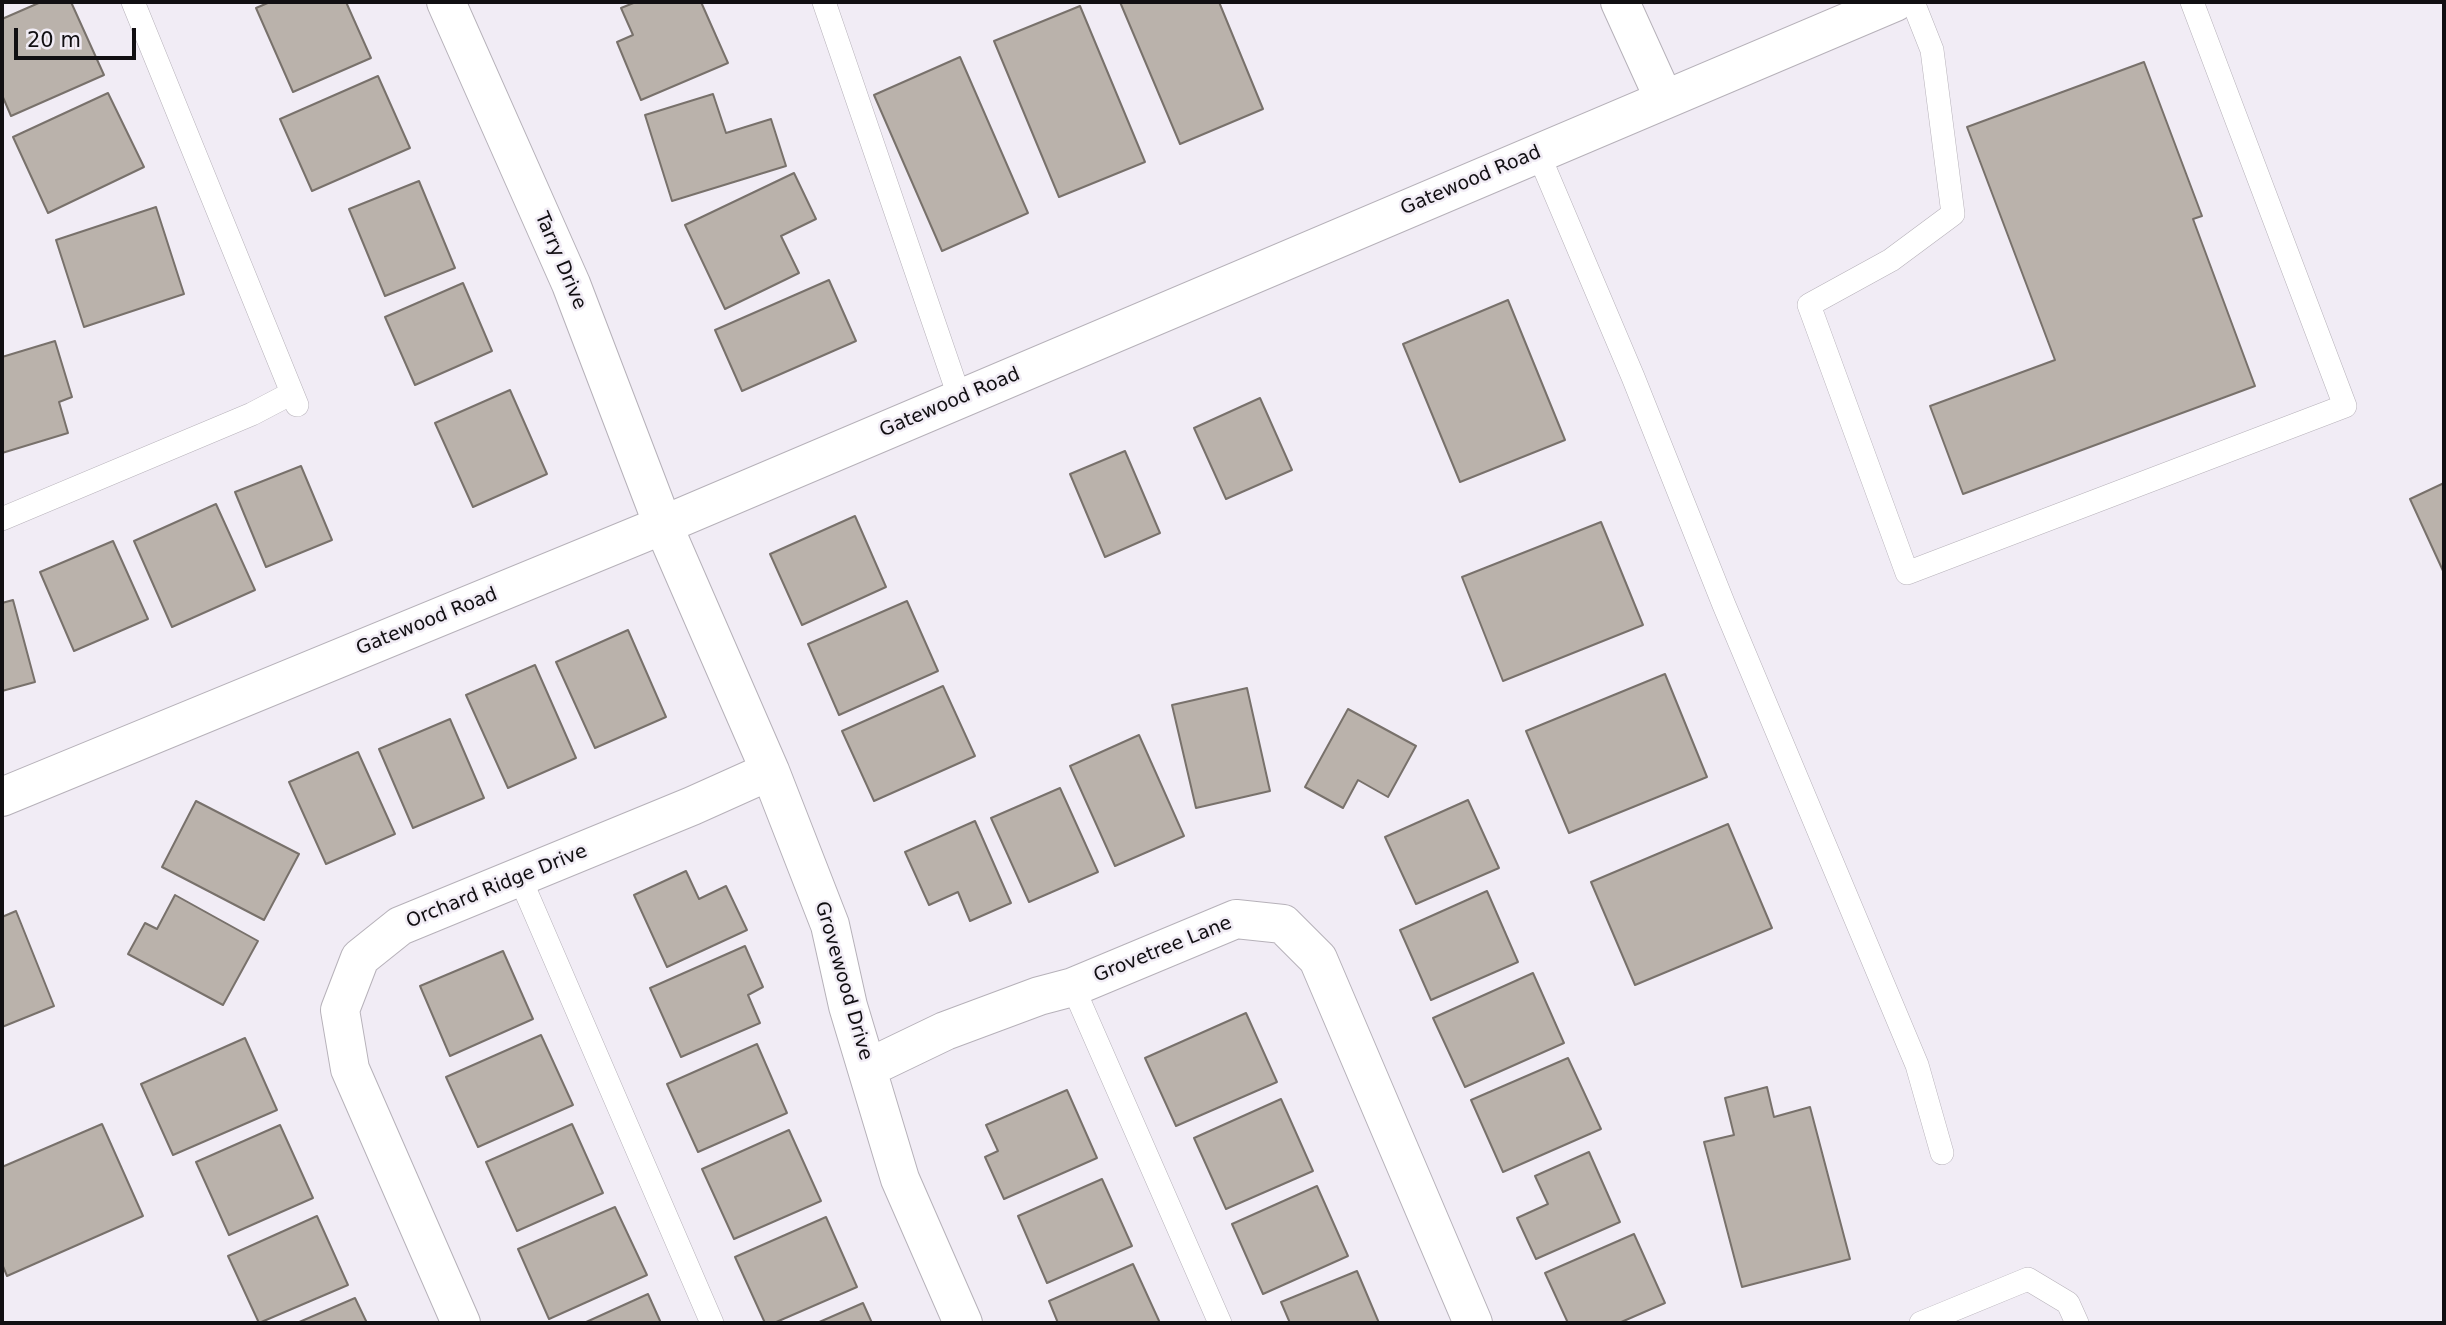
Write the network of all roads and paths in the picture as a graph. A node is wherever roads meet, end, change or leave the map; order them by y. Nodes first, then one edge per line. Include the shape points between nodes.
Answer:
1 (133, 2) edge
2 (446, 2) edge
3 (824, 2) edge
4 (1620, 2) edge
5 (1895, 2) edge
6 (1913, 2) edge
7 (2192, 2) edge
8 (1664, 99) junction
9 (1538, 153) junction
10 (960, 399) junction
11 (2, 519) edge
12 (663, 526) junction
13 (770, 771) junction
14 (2, 797) edge
15 (520, 878) junction
16 (1073, 987) junction
17 (868, 1068) junction
18 (1941, 1153) dead end
19 (461, 1323) edge
20 (712, 1323) edge
21 (963, 1323) edge
22 (1220, 1323) edge
23 (1473, 1323) edge
24 (1921, 1323) edge
25 (2077, 1323) edge

1 - 11 lane via 295,399
2 - 12 street, Tarry Drive via 571,284
3 - 10 lane
4 - 8 street
5 - 8 street, Gatewood Road
6 - 7 lane via 1932,50 1953,214 1891,260 1809,305 1908,573 2345,406
8 - 9 street, Gatewood Road
9 - 10 street, Gatewood Road
9 - 18 lane via 1917,1065
10 - 12 street, Gatewood Road
12 - 13 street, Grovewood Drive
12 - 14 street, Gatewood Road
13 - 15 street, Orchard Ridge Drive
13 - 17 street, Grovewood Drive via 830,925
15 - 19 street, Orchard Ridge Drive via 400,926 360,958 340,1010 350,1069
15 - 20 lane
16 - 17 street, Grovetree Lane via 945,1031
16 - 22 lane
16 - 23 street, Grovetree Lane via 1236,919 1283,924 1318,959
17 - 21 street, Grovewood Drive via 900,1179
24 - 25 lane via 2028,1279 2068,1303

